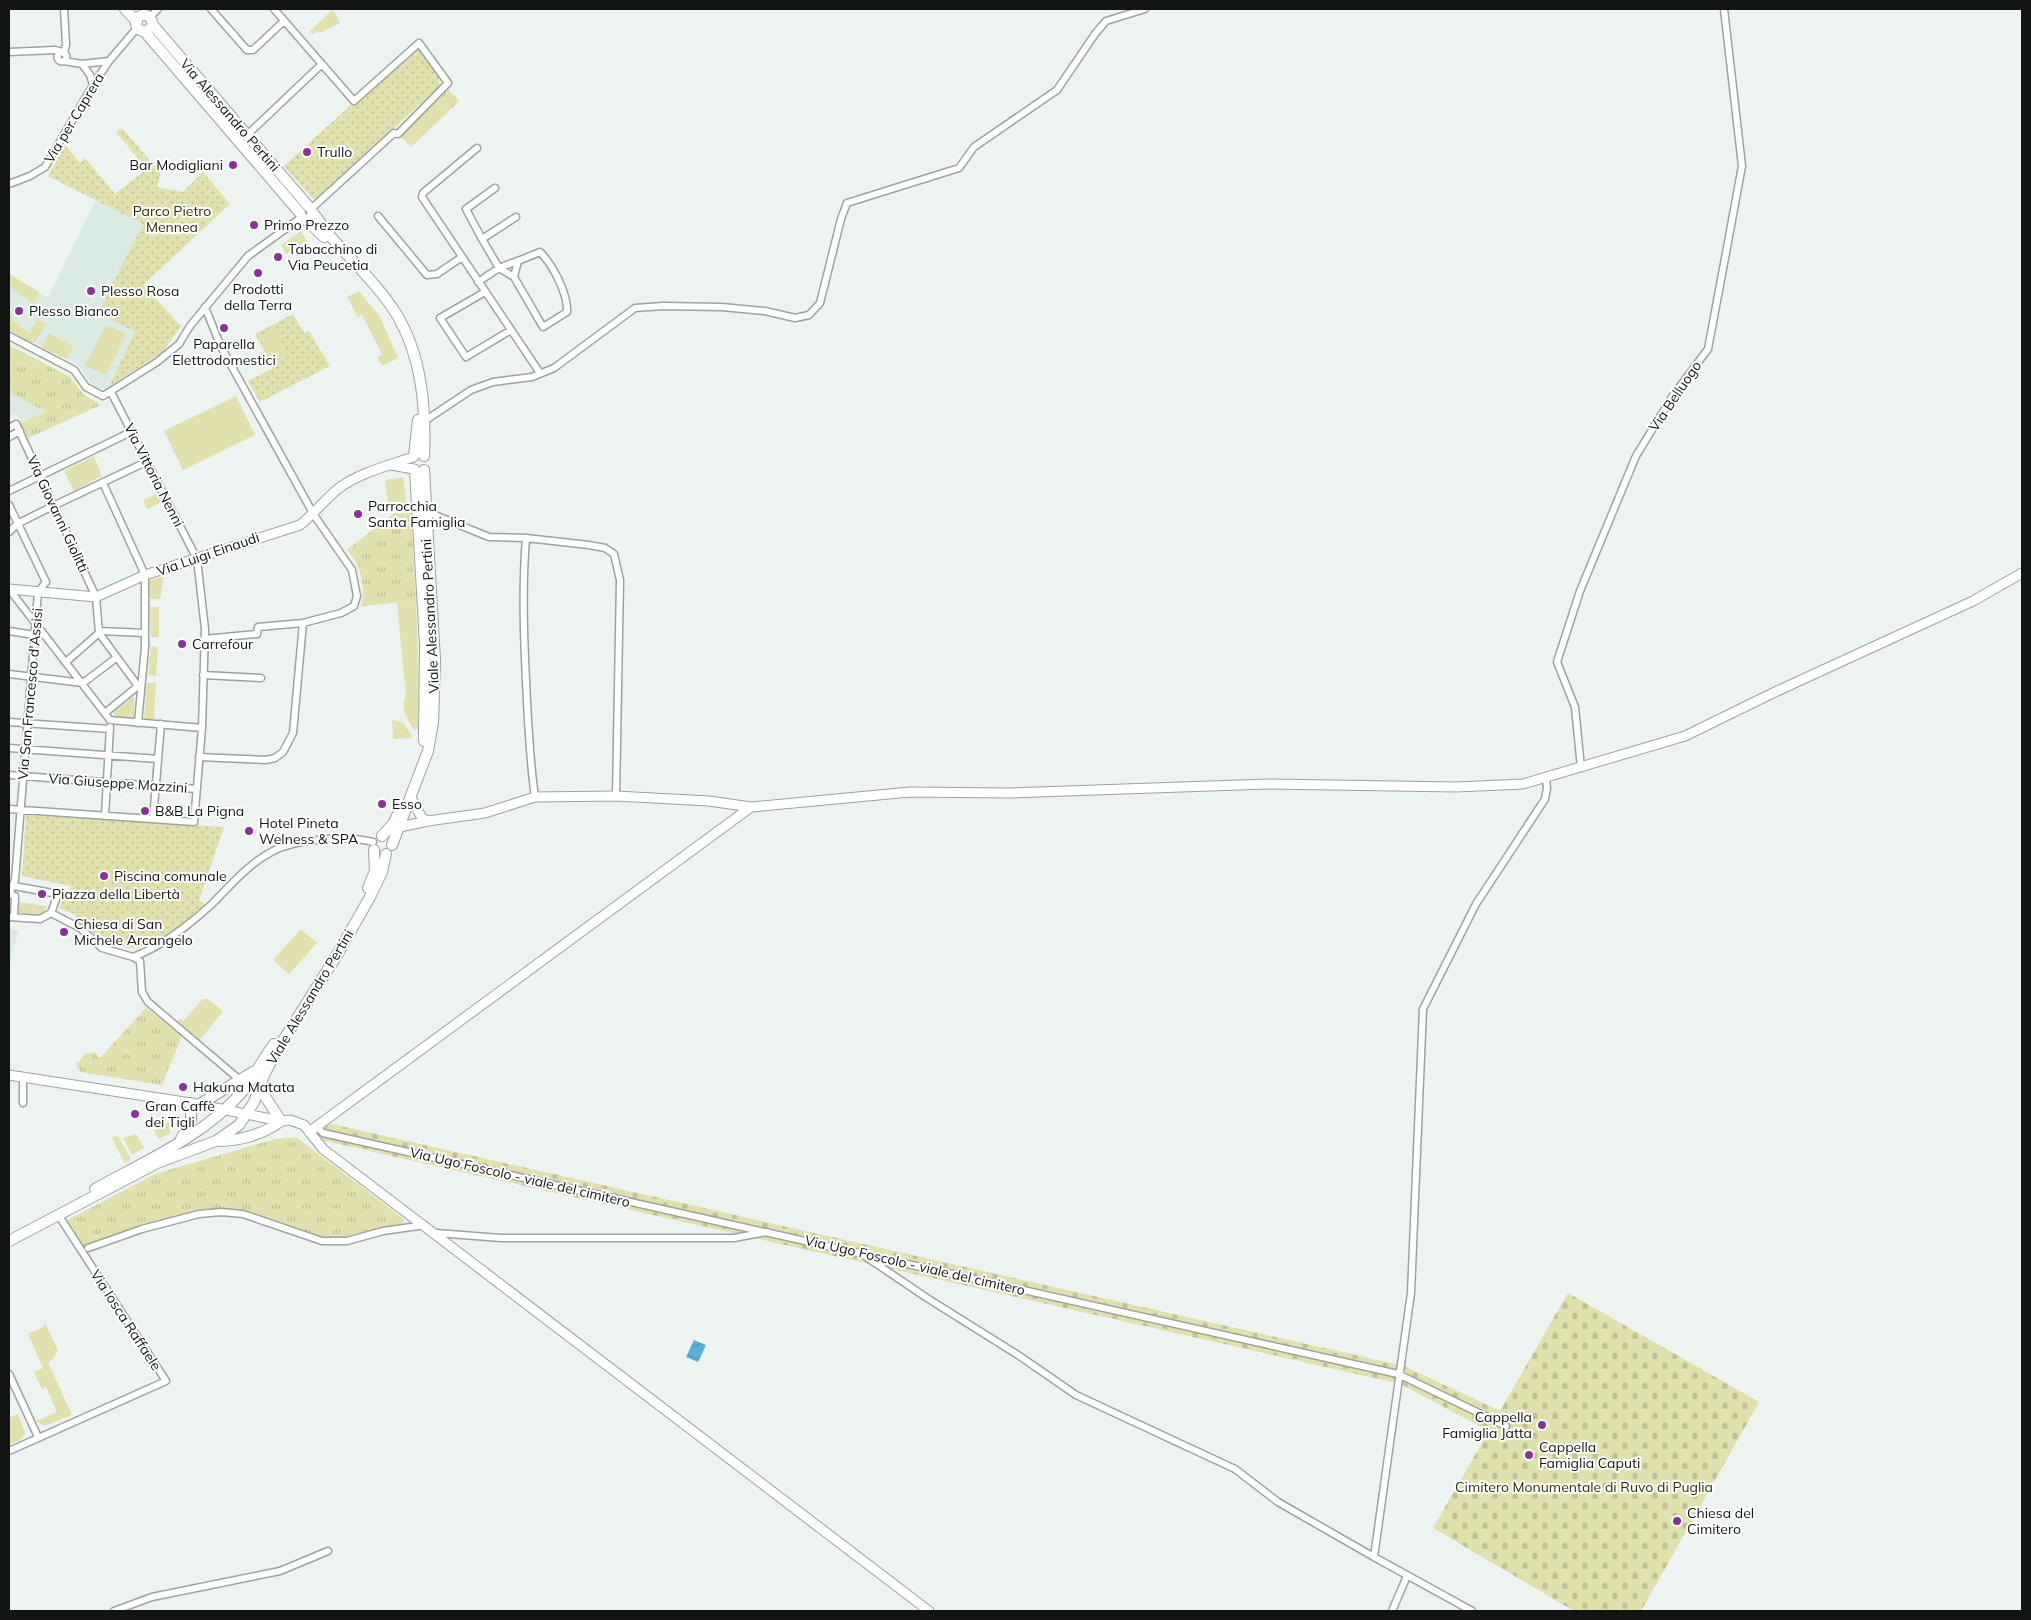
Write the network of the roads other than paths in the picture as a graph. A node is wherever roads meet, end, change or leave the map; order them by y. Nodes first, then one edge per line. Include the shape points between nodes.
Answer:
1 (64, 9) edge
2 (125, 9) edge
3 (158, 9) edge
4 (211, 9) edge
5 (274, 9) edge
6 (1145, 9) edge
7 (1724, 9) edge
8 (143, 21) edge
9 (284, 21) junction
10 (9, 52) edge
11 (63, 53) junction
12 (109, 61) junction
13 (82, 64) junction
14 (322, 64) junction
15 (92, 85) junction
16 (247, 135) junction
17 (477, 148) dead end
18 (9, 184) edge
19 (495, 188) dead end
20 (307, 213) junction
21 (378, 216) dead end
22 (516, 217) dead end
23 (482, 239) junction
24 (462, 257) junction
25 (521, 260) junction
26 (499, 268) junction
27 (514, 277) junction
28 (478, 282) junction
29 (485, 292) junction
30 (205, 307) junction
31 (198, 316) junction
32 (211, 328) junction
33 (511, 330) junction
34 (9, 336) edge
35 (540, 374) junction
36 (111, 392) junction
37 (423, 422) junction
38 (9, 428) edge
39 (20, 431) junction
40 (131, 432) junction
41 (9, 437) edge
42 (417, 456) junction
43 (146, 462) junction
44 (391, 465) junction
45 (418, 470) junction
46 (40, 474) junction
47 (102, 483) junction
48 (9, 491) edge
49 (9, 505) edge
50 (55, 505) junction
51 (425, 511) junction
52 (314, 514) junction
53 (17, 524) junction
54 (9, 532) edge
55 (526, 538) junction
56 (197, 558) junction
57 (2022, 573) edge
58 (145, 576) junction
59 (9, 589) edge
60 (38, 592) junction
61 (96, 597) junction
62 (35, 622) junction
63 (303, 622) junction
64 (9, 631) edge
65 (99, 632) junction
66 (145, 634) junction
67 (34, 635) junction
68 (204, 639) junction
69 (116, 658) junction
70 (66, 662) junction
71 (9, 674) edge
72 (203, 676) junction
73 (30, 677) junction
74 (261, 678) dead end
75 (83, 683) junction
76 (139, 688) junction
77 (105, 713) junction
78 (110, 720) junction
79 (9, 722) edge
80 (138, 722) junction
81 (26, 724) junction
82 (161, 724) junction
83 (202, 728) junction
84 (110, 729) junction
85 (9, 748) edge
86 (25, 750) junction
87 (108, 756) junction
88 (200, 757) junction
89 (158, 759) junction
90 (1581, 768) junction
91 (9, 775) edge
92 (23, 776) junction
93 (1546, 779) junction
94 (107, 782) junction
95 (156, 786) junction
96 (196, 789) junction
97 (616, 796) junction
98 (535, 797) junction
99 (411, 798) junction
100 (751, 807) junction
101 (9, 809) edge
102 (21, 810) junction
103 (105, 816) junction
104 (153, 819) junction
105 (428, 821) junction
106 (399, 827) junction
107 (377, 843) junction
108 (392, 845) junction
109 (386, 854) junction
110 (12, 882) edge
111 (10, 895) edge
112 (51, 914) junction
113 (11, 917) edge
114 (133, 957) junction
115 (256, 1070) junction
116 (9, 1075) edge
117 (23, 1076) junction
118 (240, 1080) junction
119 (262, 1080) junction
120 (23, 1103) dead end
121 (196, 1104) junction
122 (224, 1109) junction
123 (247, 1114) junction
124 (283, 1121) junction
125 (311, 1130) junction
126 (180, 1142) junction
127 (216, 1142) junction
128 (58, 1216) junction
129 (426, 1225) junction
130 (770, 1232) junction
131 (436, 1233) junction
132 (9, 1235) edge
133 (9, 1241) edge
134 (88, 1248) dead end
135 (859, 1252) junction
136 (9, 1374) edge
137 (1398, 1374) junction
138 (1506, 1426) dead end
139 (38, 1437) junction
140 (9, 1451) edge
141 (328, 1551) dead end
142 (1374, 1557) junction
143 (1407, 1576) junction
144 (114, 1611) edge
145 (928, 1611) edge
146 (1392, 1611) edge
147 (1472, 1611) edge

1 - 11 street via 66,44
2 - 8 main road, Via Alessandro Pertini
3 - 8 street, Via per Caprera
4 - 9 street via 246,50 253,50
5 - 9 street
6 - 35 street via 1106,21 1057,90 974,147 960,168 847,203 820,303 809,315 795,318 722,307 635,308 554,368
7 - 90 street, Via Belluogo via 1742,166 1708,349 1672,397 1636,456 1580,591 1557,662 1575,707
8 - 12 street, Via per Caprera
8 - 16 main road, Via Alessandro Pertini
8 - 20 main road, Via Alessandro Pertini
9 - 14 street
10 - 11 street via 55,50
11 - 13 street via 57,58 60,61
12 - 13 street
12 - 15 street, Via per Caprera
13 - 15 street
14 - 16 street
14 - 20 street via 354,101 419,43 448,83 398,134 394,133
15 - 18 street, Via per Caprera via 45,167
16 - 20 main road, Via Alessandro Pertini
17 - 24 street via 422,197
19 - 23 street via 466,209
20 - 30 street via 248,256
20 - 37 main road, Viale Alessandro Pertini via 381,293 400,322 418,368
20 - 42 main road, Viale Alessandro Pertini via 391,318 404,344 415,379 418,404
21 - 24 street via 427,275 437,274
22 - 23 street
23 - 26 street
24 - 28 street
25 - 26 street
25 - 27 street
25 - 27 street via 540,252 548,260 568,304 567,312 543,327
26 - 27 street
26 - 28 street
28 - 29 street
29 - 33 street
29 - 33 street via 440,318 466,357
30 - 31 street
30 - 32 street
31 - 32 street
31 - 36 street via 179,344
32 - 52 street
33 - 35 street
34 - 36 street via 74,370 86,387 103,396
35 - 37 street via 493,382 470,390
36 - 40 street, Via Vittoria Nenni
37 - 42 main road, Viale Alessandro Pertini
38 - 39 street via 16,424
39 - 41 street
39 - 46 street, Via Giovanni Giolitti
40 - 43 street, Via Vittoria Nenni
40 - 46 street
42 - 44 main road, Via Luigi Einaudi
42 - 45 main road, Viale Alessandro Pertini via 411,464
42 - 45 main road, Viale Alessandro Pertini via 428,462
43 - 47 street
43 - 56 street, Via Vittoria Nenni
44 - 45 main road
44 - 52 main road, Via Luigi Einaudi via 367,472 338,488
45 - 51 main road, Viale Alessandro Pertini
45 - 107 main road, Viale Alessandro Pertini via 425,644 423,748 393,824
46 - 48 street
46 - 50 street, Via Giovanni Giolitti
47 - 50 street
47 - 58 street
49 - 53 street
50 - 53 street
50 - 61 street, Via Giovanni Giolitti
51 - 55 street via 489,537
51 - 99 main road, Viale Alessandro Pertini via 435,660 433,723 428,751
52 - 56 main road, Via Luigi Einaudi via 300,525
52 - 63 street via 352,570 357,596 354,606 341,613
53 - 54 street
53 - 60 street, Via San Francesco d'Assisi via 46,582
55 - 97 street via 605,548 614,554 620,580
55 - 98 street via 523,572 525,684
56 - 58 main road, Via Luigi Einaudi
56 - 68 street
57 - 90 main road via 1973,601 1685,736
58 - 61 main road, Via Luigi Einaudi
58 - 66 street
59 - 60 main road, Via Luigi Einaudi
59 - 62 street
60 - 61 main road, Via Luigi Einaudi
60 - 62 street, Via San Francesco d'Assisi
61 - 65 street, Via Giovanni Giolitti
62 - 67 street, Via San Francesco d'Assisi
62 - 70 street
63 - 68 street via 258,627 257,634
63 - 88 street via 292,733 283,752 266,760
64 - 67 street
65 - 66 street
65 - 69 street
65 - 70 street
66 - 76 street
67 - 73 street, Via San Francesco d'Assisi
68 - 72 street
69 - 75 street
69 - 76 street
70 - 75 street
71 - 73 street
72 - 74 street
72 - 83 street
73 - 75 street
73 - 81 street, Via San Francesco d'Assisi
75 - 77 street
76 - 77 street
76 - 80 street
77 - 78 street
78 - 80 street
78 - 84 street
79 - 81 street
80 - 82 street
81 - 84 street
81 - 86 street, Via San Francesco d'Assisi
82 - 83 street
82 - 89 street
83 - 88 street
84 - 87 street
85 - 86 street
86 - 87 street
86 - 92 street, Via San Francesco d'Assisi
87 - 89 street
87 - 94 street
88 - 96 street
89 - 95 street
90 - 93 main road
91 - 92 street, Via Giuseppe Mazzini
92 - 94 street, Via Giuseppe Mazzini
92 - 102 street, Via San Francesco d'Assisi
93 - 100 main road via 1502,786 1268,784 1010,793 910,792
93 - 137 street via 1545,799 1476,904 1423,1009 1411,1293
94 - 95 street, Via Giuseppe Mazzini
94 - 103 street
95 - 96 street, Via Giuseppe Mazzini
95 - 104 street
96 - 104 street via 194,822
97 - 98 main road
97 - 100 main road via 709,801
98 - 105 main road via 485,812
99 - 105 main road via 422,818
99 - 106 main road, Viale Alessandro Pertini
100 - 125 main road
101 - 102 street
102 - 103 street
102 - 110 street, Via San Francesco d'Assisi
103 - 104 street
105 - 106 main road
106 - 108 main road, Viale Alessandro Pertini
107 - 108 main road via 388,837
107 - 109 main road via 380,854
107 - 114 street via 356,837 335,838 293,844 274,851 254,863 212,904 177,932 154,949
107 - 115 main road, Viale Alessandro Pertini via 375,871 364,896
108 - 109 main road, Viale Alessandro Pertini
109 - 119 main road, Viale Alessandro Pertini via 382,872 370,897 278,1047
110 - 111 street
110 - 112 street via 58,894
111 - 113 street via 15,896
112 - 113 street via 40,919
112 - 114 street via 80,928 102,948
114 - 118 street via 140,962 142,992 148,1002
115 - 118 main road, Viale Alessandro Pertini
115 - 122 main road, Viale Alessandro Pertini via 242,1092
116 - 117 main road
117 - 120 street
117 - 121 main road
118 - 121 main road, Viale Alessandro Pertini
119 - 123 main road, Viale Alessandro Pertini
119 - 124 main road via 264,1095
121 - 122 main road
121 - 126 main road
122 - 123 main road
122 - 126 main road, Viale Alessandro Pertini
123 - 124 main road
123 - 127 main road, Viale Alessandro Pertini
124 - 125 main road via 290,1120
124 - 127 main road via 232,1141
125 - 129 main road via 323,1149
125 - 130 street, Via Ugo Foscolo - viale del cimitero
126 - 132 main road, Viale Alessandro Pertini
127 - 128 main road, Viale Alessandro Pertini via 157,1163
128 - 133 main road, Viale Alessandro Pertini
128 - 139 street, Via Iosca Raffaele via 166,1381
129 - 131 main road
129 - 134 street via 329,1242 243,1214 209,1213 142,1229
130 - 131 street via 734,1238 501,1238
130 - 135 street, Via Ugo Foscolo - viale del cimitero
131 - 145 main road
135 - 137 street, Via Ugo Foscolo - viale del cimitero
135 - 142 street via 1076,1395 1235,1469 1278,1502
136 - 139 street
137 - 138 street, Via Ugo Foscolo - viale del cimitero
137 - 142 street
139 - 140 street, Via Iosca Raffaele
141 - 144 street via 280,1571 152,1597
142 - 143 street
143 - 146 street
143 - 147 street

